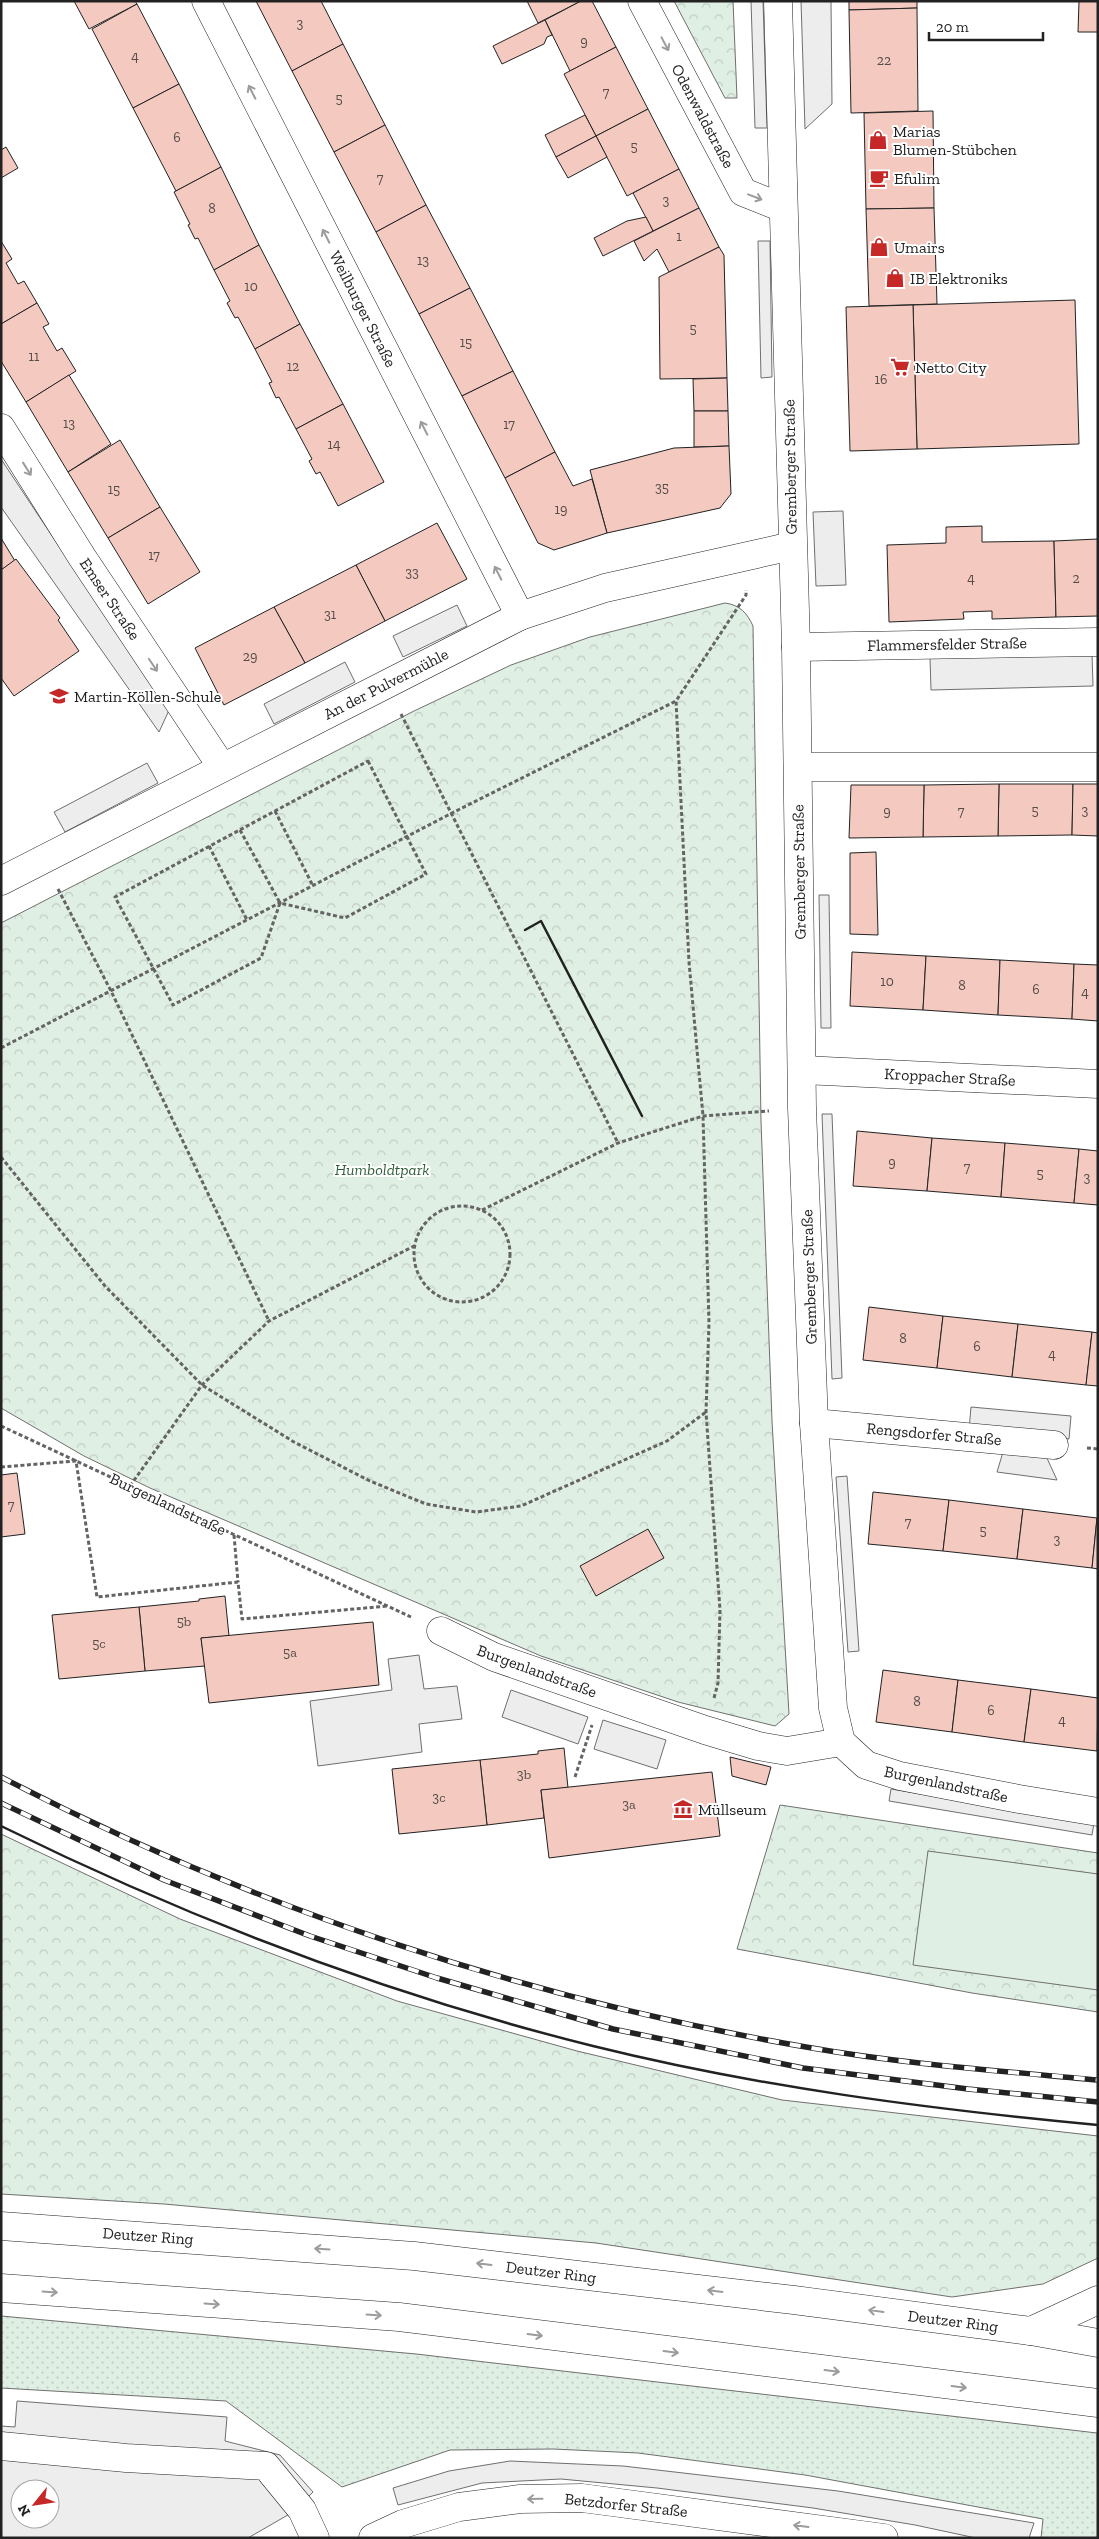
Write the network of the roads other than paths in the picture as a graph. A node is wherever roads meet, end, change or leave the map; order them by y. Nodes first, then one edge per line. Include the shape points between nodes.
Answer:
1 (206, 1) edge
2 (642, 1) edge
3 (778, 1) edge
4 (783, 208) junction
5 (1, 428) edge
6 (792, 546) junction
7 (520, 616) junction
8 (1098, 642) edge
9 (796, 646) junction
10 (222, 767) junction
11 (798, 767) junction
12 (1098, 767) edge
13 (1, 881) edge
14 (802, 1070) junction
15 (1098, 1084) edge
16 (814, 1423) junction
17 (1054, 1444) dead end
18 (441, 1631) road end
19 (841, 1742) junction
20 (1098, 1812) edge
21 (1, 2226) edge
22 (1, 2288) edge
23 (1098, 2300) edge
24 (1031, 2331) junction
25 (1098, 2343) edge
26 (1095, 2406) edge
27 (1, 2446) edge
28 (315, 2538) edge
29 (373, 2538) edge
30 (884, 2538) edge

7 -> 1 street, Weilburger Straße
2 -> 4 street, Odenwaldstraße via 743,192
3 - 4 street, Gremberger Straße
4 - 6 street, Gremberger Straße
5 -> 10 street, Emser Straße via 82,558
6 - 7 street, An der Pulvermühle via 604,588
6 - 9 street, Gremberger Straße
7 - 10 street, An der Pulvermühle
8 - 9 street, Flammersfelder Straße
9 - 11 street, Gremberger Straße
10 - 13 street, An der Pulvermühle
11 - 12 street
11 - 14 street, Gremberger Straße
14 - 15 street, Kroppacher Straße
14 - 16 street, Gremberger Straße
16 - 17 street, Rengsdorfer Straße
16 - 19 street, Gremberger Straße via 833,1708
18 - 19 street, Burgenlandstraße via 494,1657 758,1746 788,1751
19 - 20 street, Burgenlandstraße via 866,1765 900,1776
24 -> 21 street, Deutzer Ring via 414,2256
22 -> 26 street via 399,2317
23 - 24 street
24 - 25 street, Deutzer Ring
27 - 28 street via 126,2458 266,2466 302,2510
30 -> 29 street, Betzdorfer Straße via 582,2498 520,2499 459,2507 402,2524

